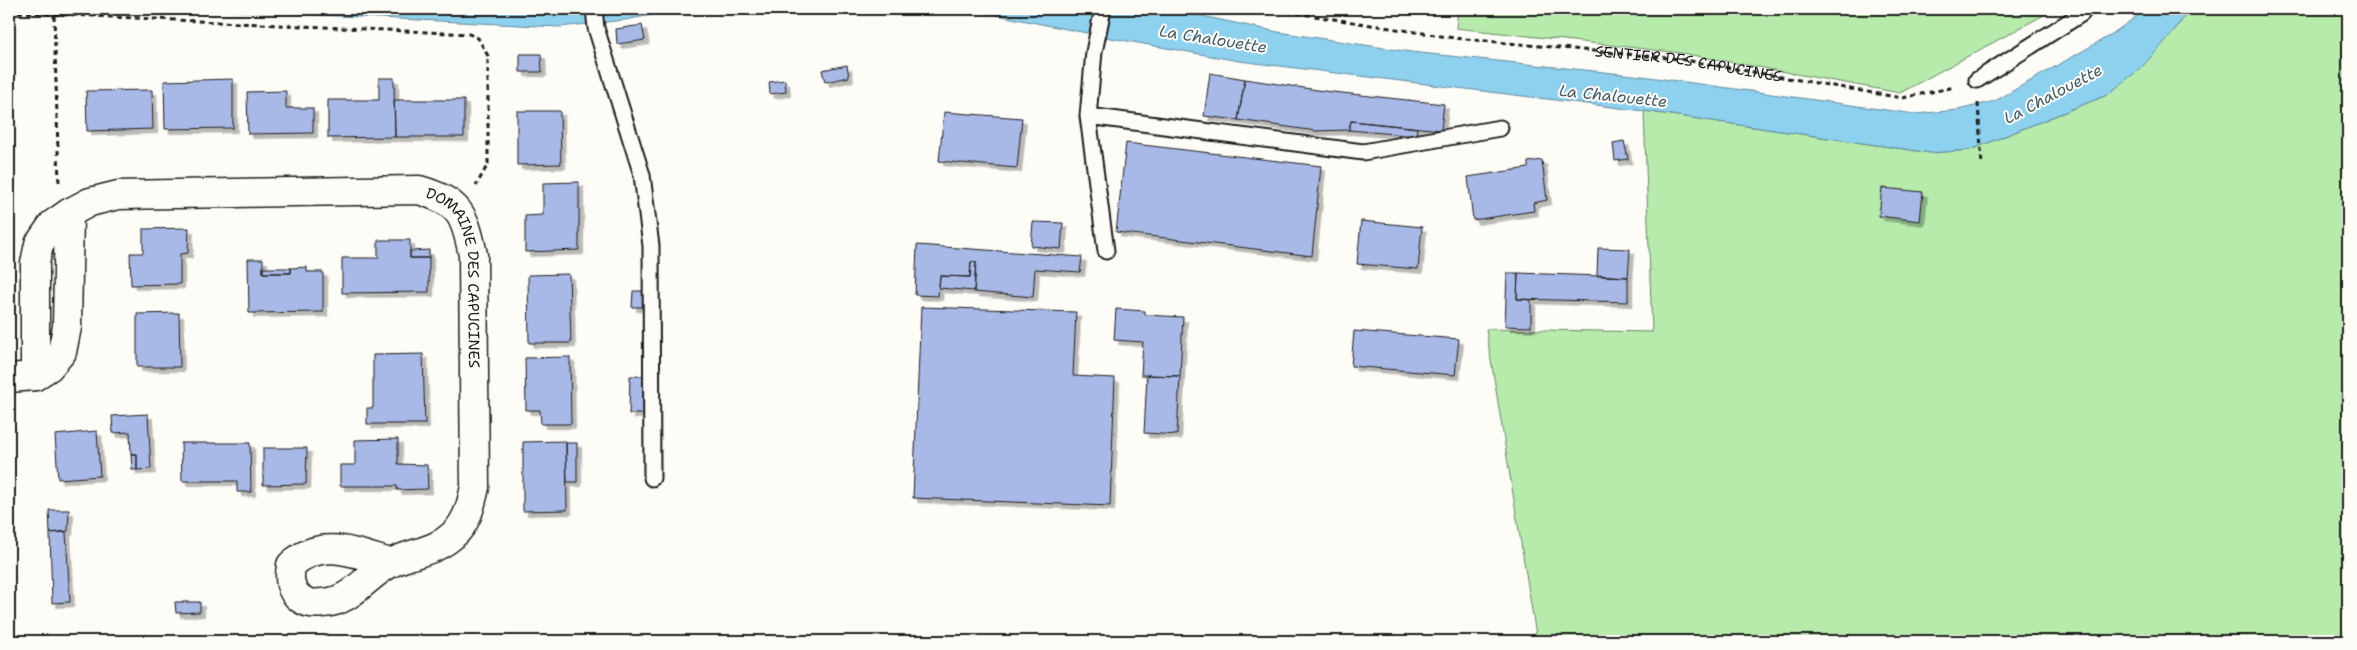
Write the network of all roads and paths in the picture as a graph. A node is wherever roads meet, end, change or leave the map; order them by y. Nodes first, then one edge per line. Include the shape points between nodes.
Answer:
1 (594, 9) edge
2 (1102, 9) edge
3 (1270, 9) edge
4 (2085, 9) edge
5 (2190, 9) edge
6 (9, 12) edge
7 (54, 15) junction
8 (2207, 15) dead end
9 (1977, 80) junction
10 (1088, 116) junction
11 (1500, 128) dead end
12 (1982, 165) dead end
13 (458, 210) junction
14 (69, 213) junction
15 (1106, 251) dead end
16 (9, 378) edge
17 (652, 478) dead end
18 (390, 563) dead end

1 - 17 lane via 596,28 642,175 651,246
2 - 10 lane
3 - 9 path, SENTIER DES CAPUCINES via 1454,38 1678,59 1902,98
4 - 9 lane
5 - 8 path
6 - 7 path
7 - 13 path via 469,34 478,38 488,56 488,164 482,179
7 - 14 path via 58,180
9 - 12 path
10 - 11 lane via 1363,152
10 - 15 lane
13 - 14 street, DOMAINE DES CAPUCINES via 442,196 419,190 118,195 90,202
13 - 18 street, DOMAINE DES CAPUCINES via 467,228 473,256 475,487 469,514 454,535 434,549
14 - 16 street, DOMAINE DES CAPUCINES via 54,224 39,244 35,263 36,376

